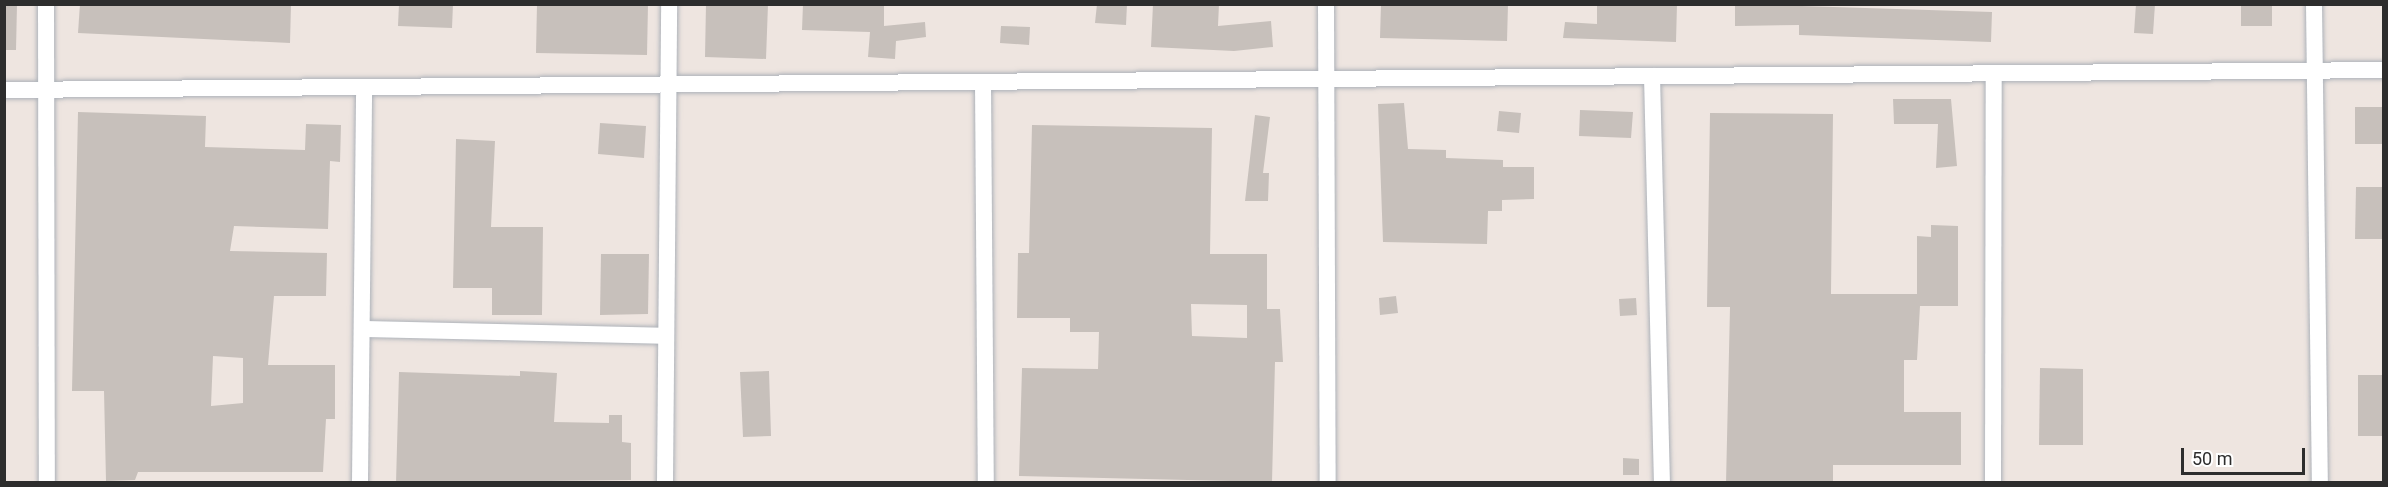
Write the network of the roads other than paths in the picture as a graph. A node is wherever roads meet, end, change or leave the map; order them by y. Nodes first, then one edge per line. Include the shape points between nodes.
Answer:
1 (46, 4) edge
2 (669, 4) edge
3 (1326, 4) edge
4 (2314, 4) edge
5 (2384, 70) edge
6 (2315, 71) junction
7 (1994, 74) junction
8 (1652, 76) junction
9 (1326, 79) junction
10 (982, 82) junction
11 (668, 85) junction
12 (364, 87) junction
13 (4, 90) edge
14 (46, 90) junction
15 (362, 328) junction
16 (666, 336) junction
17 (47, 483) edge
18 (360, 483) edge
19 (665, 483) edge
20 (986, 483) edge
21 (1328, 483) edge
22 (1662, 483) edge
23 (1993, 483) edge
24 (2320, 483) edge

1 - 14 street
2 - 11 street
3 - 9 street
4 - 6 street
5 - 6 street
6 - 7 street
6 - 24 street
7 - 8 street
7 - 23 street
8 - 9 street
8 - 22 street
9 - 10 street
9 - 21 street
10 - 11 street
10 - 20 street
11 - 12 street
11 - 16 street
12 - 14 street
12 - 15 street
13 - 14 street
14 - 17 street
15 - 16 street
15 - 18 street
16 - 19 street

